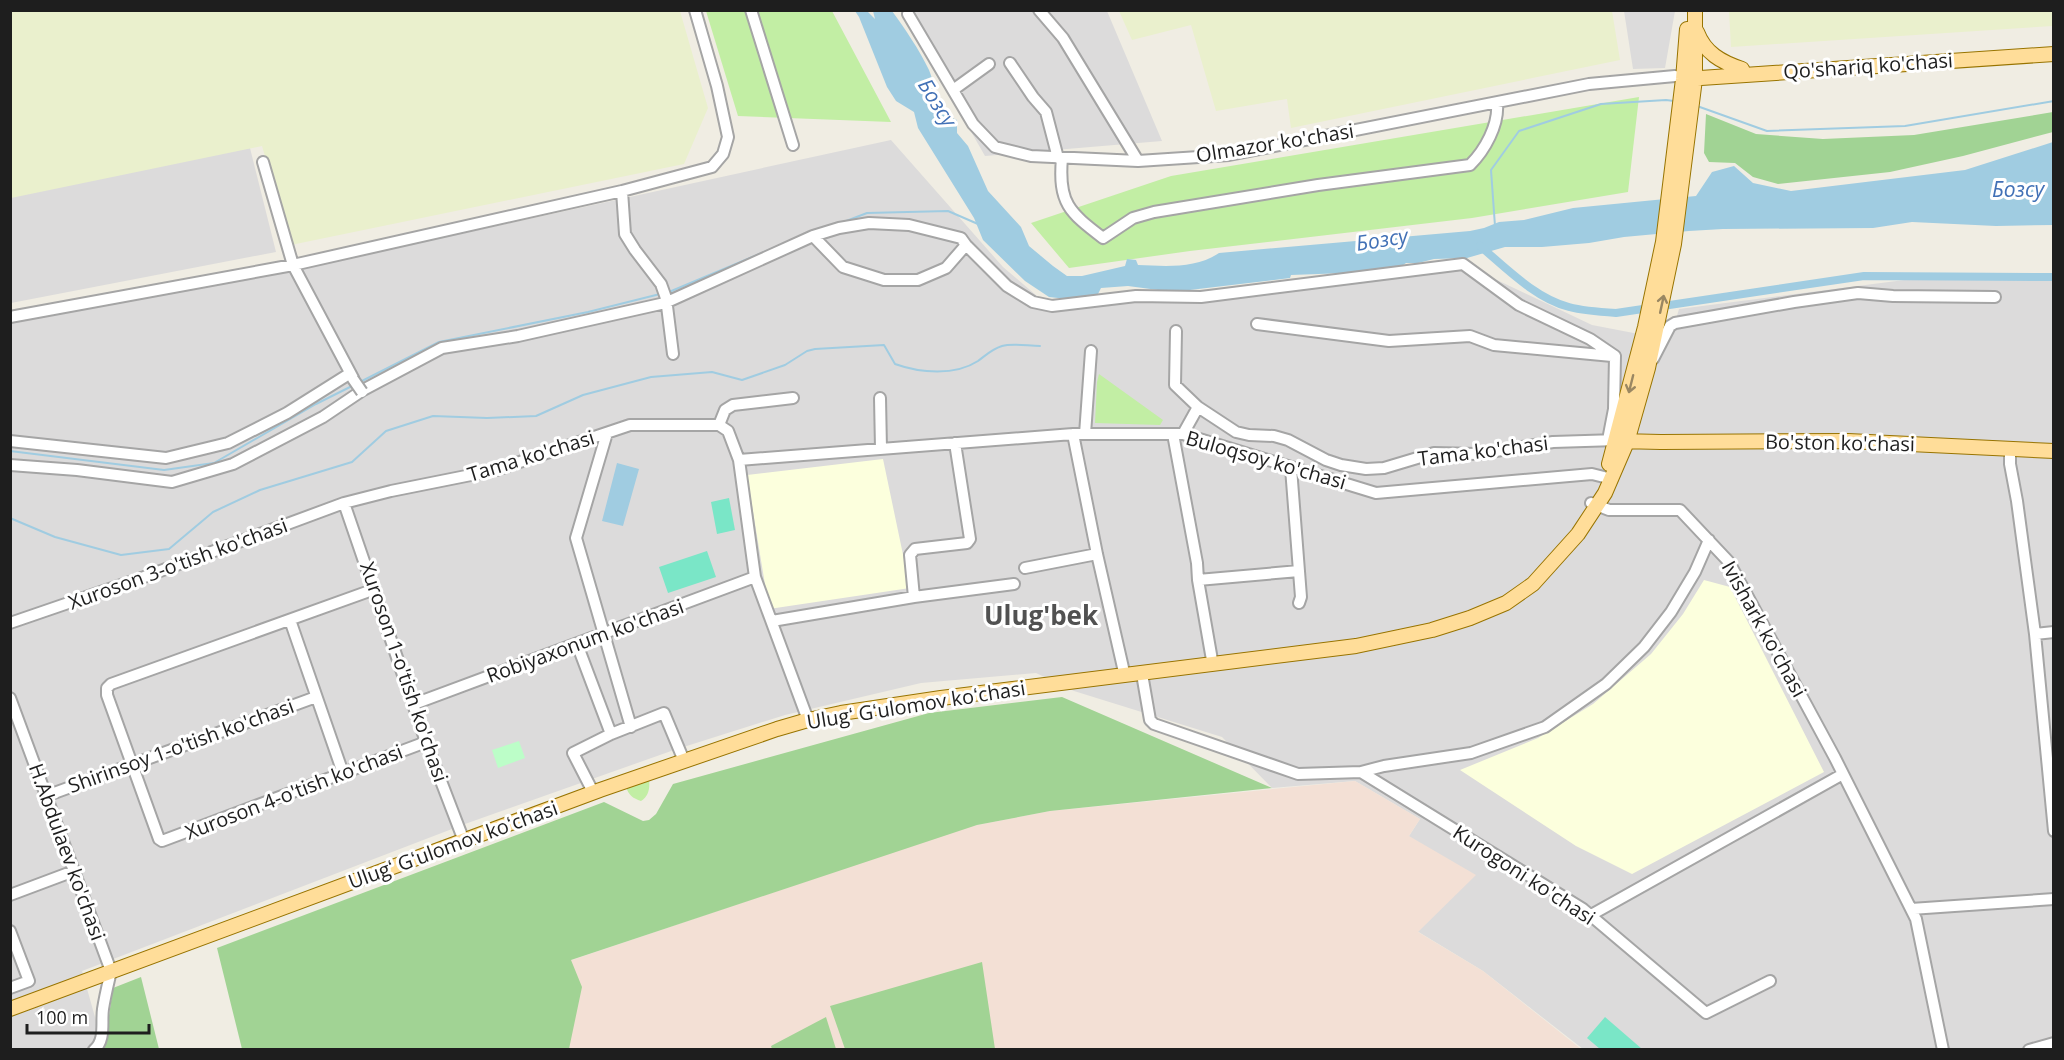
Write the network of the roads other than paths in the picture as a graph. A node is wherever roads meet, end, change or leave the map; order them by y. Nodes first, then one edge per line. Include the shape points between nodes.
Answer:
1 (694, 10) edge
2 (752, 10) edge
3 (1039, 10) edge
4 (1693, 12) edge
5 (908, 14) dead end
6 (2054, 49) edge
7 (2054, 54) edge
8 (1010, 63) dead end
9 (989, 64) dead end
10 (1742, 69) junction
11 (1687, 75) junction
12 (953, 90) junction
13 (1497, 103) junction
14 (793, 146) dead end
15 (1060, 158) junction
16 (1138, 161) junction
17 (263, 162) dead end
18 (622, 191) junction
19 (813, 236) junction
20 (966, 245) junction
21 (293, 265) junction
22 (1995, 297) dead end
23 (666, 300) junction
24 (10, 317) edge
25 (1257, 324) dead end
26 (1651, 328) junction
27 (1176, 331) dead end
28 (1091, 351) dead end
29 (673, 354) dead end
30 (1615, 356) junction
31 (1648, 368) junction
32 (351, 376) junction
33 (362, 391) junction
34 (793, 398) dead end
35 (880, 398) dead end
36 (1198, 406) junction
37 (1636, 412) junction
38 (719, 425) junction
39 (607, 433) junction
40 (1073, 434) junction
41 (1085, 434) junction
42 (1178, 434) junction
43 (1617, 440) junction
44 (10, 441) edge
45 (1661, 442) junction
46 (955, 443) junction
47 (881, 449) junction
48 (2010, 450) junction
49 (2054, 452) edge
50 (739, 460) junction
51 (10, 465) edge
52 (1291, 468) junction
53 (1608, 478) junction
54 (344, 504) junction
55 (1594, 505) junction
56 (1709, 540) junction
57 (1097, 554) junction
58 (1025, 568) dead end
59 (1299, 571) junction
60 (755, 578) junction
61 (1198, 580) junction
62 (1014, 584) dead end
63 (375, 589) junction
64 (914, 597) junction
65 (1299, 603) dead end
66 (290, 620) junction
67 (772, 621) junction
68 (10, 623) edge
69 (2054, 632) edge
70 (603, 634) junction
71 (2035, 634) junction
72 (577, 644) junction
73 (1212, 660) junction
74 (1124, 672) junction
75 (1142, 674) junction
76 (316, 696) junction
77 (10, 698) edge
78 (414, 704) junction
79 (807, 718) junction
80 (631, 727) junction
81 (611, 734) junction
82 (426, 742) junction
83 (682, 756) junction
84 (133, 764) junction
85 (1361, 772) junction
86 (343, 773) junction
87 (1843, 774) junction
88 (591, 788) junction
89 (46, 796) junction
90 (2054, 831) edge
91 (464, 838) junction
92 (74, 871) junction
93 (10, 895) edge
94 (2054, 899) edge
95 (1911, 909) junction
96 (1591, 915) junction
97 (10, 931) edge
98 (110, 969) junction
99 (1770, 981) dead end
100 (10, 988) edge
101 (10, 1007) edge
102 (2054, 1043) edge
103 (94, 1050) edge
104 (1943, 1050) edge
105 (2029, 1050) edge

1 - 18 street via 728,136 723,154 712,167
2 - 14 street
3 - 16 street via 1063,38
4 - 10 main road via 1707,51
4 - 11 main road
5 - 12 street, Olmazor ko'chasi
6 - 10 main road, Qo'shariq ko'chasi
7 - 11 main road, Qo'shariq ko'chasi
8 - 15 street via 1046,112
9 - 12 street
10 - 11 main road, Qo'shariq ko'chasi
11 - 13 street, Olmazor ko'chasi via 1589,84
11 - 26 main road via 1677,180
12 - 15 street, Olmazor ko'chasi via 973,124 995,147
13 - 15 street via 1498,113 1486,144 1470,165 1318,184 1154,212 1133,218 1103,238 1068,207 1062,194
13 - 16 street, Olmazor ko'chasi via 1229,155
15 - 16 street, Olmazor ko'chasi
17 - 21 street
18 - 21 street
18 - 23 street via 626,234 661,284
19 - 20 street via 869,223 909,225 961,238
19 - 20 street via 843,267 884,280 918,280 937,272 946,268
19 - 23 street
20 - 30 street via 1007,286 1033,302 1052,306 1136,296 1201,297 1463,264 1519,305 1590,339
21 - 24 street
21 - 32 street
22 - 31 street via 1858,293 1675,323
23 - 29 street
23 - 33 street via 518,336 442,348
25 - 30 street via 1389,341 1470,336 1494,345
26 - 31 main road, Ulugʻ Gʻulomov koʻchasi
26 -> 43 main road, Ulugʻ Gʻulomov koʻchasi
27 - 36 street, Tama ko'chasi via 1175,385
28 - 41 street
30 - 43 street
31 - 37 main road, Ulugʻ Gʻulomov koʻchasi
32 - 33 street, bridge
32 - 44 street via 228,443 166,458
33 - 51 street via 323,417 233,464 172,482
34 - 38 street via 733,405 725,410
35 - 47 street
36 - 42 street
36 - 43 street, Tama ko'chasi via 1236,432 1274,436 1326,460 1366,469 1384,468 1434,453 1477,454 1553,442
37 - 43 main road, Ulugʻ Gʻulomov koʻchasi
37 - 45 main road via 1644,432
38 - 39 street, Tama ko'chasi via 630,425
38 - 50 street via 728,431
39 - 54 street, Tama ko'chasi via 496,470
39 - 70 street via 576,538
40 - 41 street, Buloqsoy ko'chasi
40 - 46 street, Buloqsoy ko'chasi
40 - 57 street
41 - 42 street, Buloqsoy ko'chasi
42 - 52 street, Buloqsoy ko'chasi
42 - 61 street
43 - 45 main road, Bo'ston ko'chasi
43 - 53 main road, Ulugʻ Gʻulomov koʻchasi
45 - 48 main road, Bo'ston ko'chasi via 1848,441
46 - 47 street, Buloqsoy ko'chasi
46 - 64 street via 970,539 967,543 913,551 910,555
47 - 50 street, Buloqsoy ko'chasi
48 - 49 main road, Bo'ston ko'chasi
48 - 71 street
50 - 60 street
52 - 53 street, Buloqsoy ko'chasi via 1376,492 1592,474
52 - 59 street
53 - 55 main road, Ulugʻ Gʻulomov koʻchasi
54 - 63 street, Хuroson 1-o'tish ko'chasi
54 - 68 street, Xuroson 3-o'tish ko'chasi
55 - 56 street, Ivishark ko'chasi via 1609,510 1680,510
55 - 73 main road, Ulugʻ Gʻulomov koʻchasi via 1529,580 1504,598 1468,615 1394,635
55 - 75 main road, Ulugʻ Gʻulomov koʻchasi via 1568,547 1533,584 1506,603 1470,618 1356,646
56 - 85 street via 1671,612 1644,647 1606,684 1545,727 1471,753
56 - 87 street, Ivishark ko'chasi via 1729,562
57 - 58 street
57 - 74 street
59 - 61 street
59 - 65 street
60 - 67 street
60 - 70 street, Robiyaxonum ko'chasi
61 - 73 street
62 - 64 street
63 - 66 street
63 - 78 street, Хuroson 1-o'tish ko'chasi
64 - 67 street
66 - 76 street
66 - 84 street via 109,685 107,695
67 - 79 street
69 - 71 street
70 - 72 street, Robiyaxonum ko'chasi
70 - 80 street
71 - 90 street
72 - 78 street, Robiyaxonum ko'chasi
72 - 81 street
73 - 74 main road, Ulugʻ Gʻulomov koʻchasi
74 - 79 main road, Ulugʻ Gʻulomov koʻchasi via 841,708
75 - 79 main road, Ulugʻ Gʻulomov koʻchasi
75 - 85 street via 1154,724 1298,774
76 - 84 street, Shirinsoy 1-o'tish ko'chasi
76 - 86 street
77 - 89 street, H.Abdulaev ko'chasi
78 - 82 street, Хuroson 1-o'tish ko'chasi
79 - 83 main road, Ulugʻ Gʻulomov koʻchasi
79 - 91 main road, Ulugʻ Gʻulomov koʻchasi
80 - 81 street
80 - 83 street via 664,713
81 - 88 street via 573,753
82 - 86 street, Xuroson 4-o'tish ko'chasi
82 - 91 street, Хuroson 1-o'tish ko'chasi
83 - 88 main road, Ulugʻ Gʻulomov koʻchasi
84 - 86 street, Xuroson 4-o'tish ko'chasi via 162,841
84 - 89 street, Shirinsoy 1-o'tish ko'chasi
85 - 96 street, Kurogoni ko'chasi
87 - 95 street, Ivishark ko'chasi
87 - 96 street
88 - 91 main road, Ulugʻ Gʻulomov koʻchasi
89 - 92 street, H.Abdulaev ko'chasi
91 - 98 main road, Ulugʻ Gʻulomov koʻchasi
92 - 93 street
92 - 98 street, H.Abdulaev ko'chasi
94 - 95 street
95 - 104 street, Ivishark ko'chasi
96 - 99 street, Kurogoni ko'chasi via 1706,1013
97 - 100 street via 29,981
98 - 101 main road, Ulugʻ Gʻulomov koʻchasi
98 - 103 street via 102,1032
102 - 105 street

